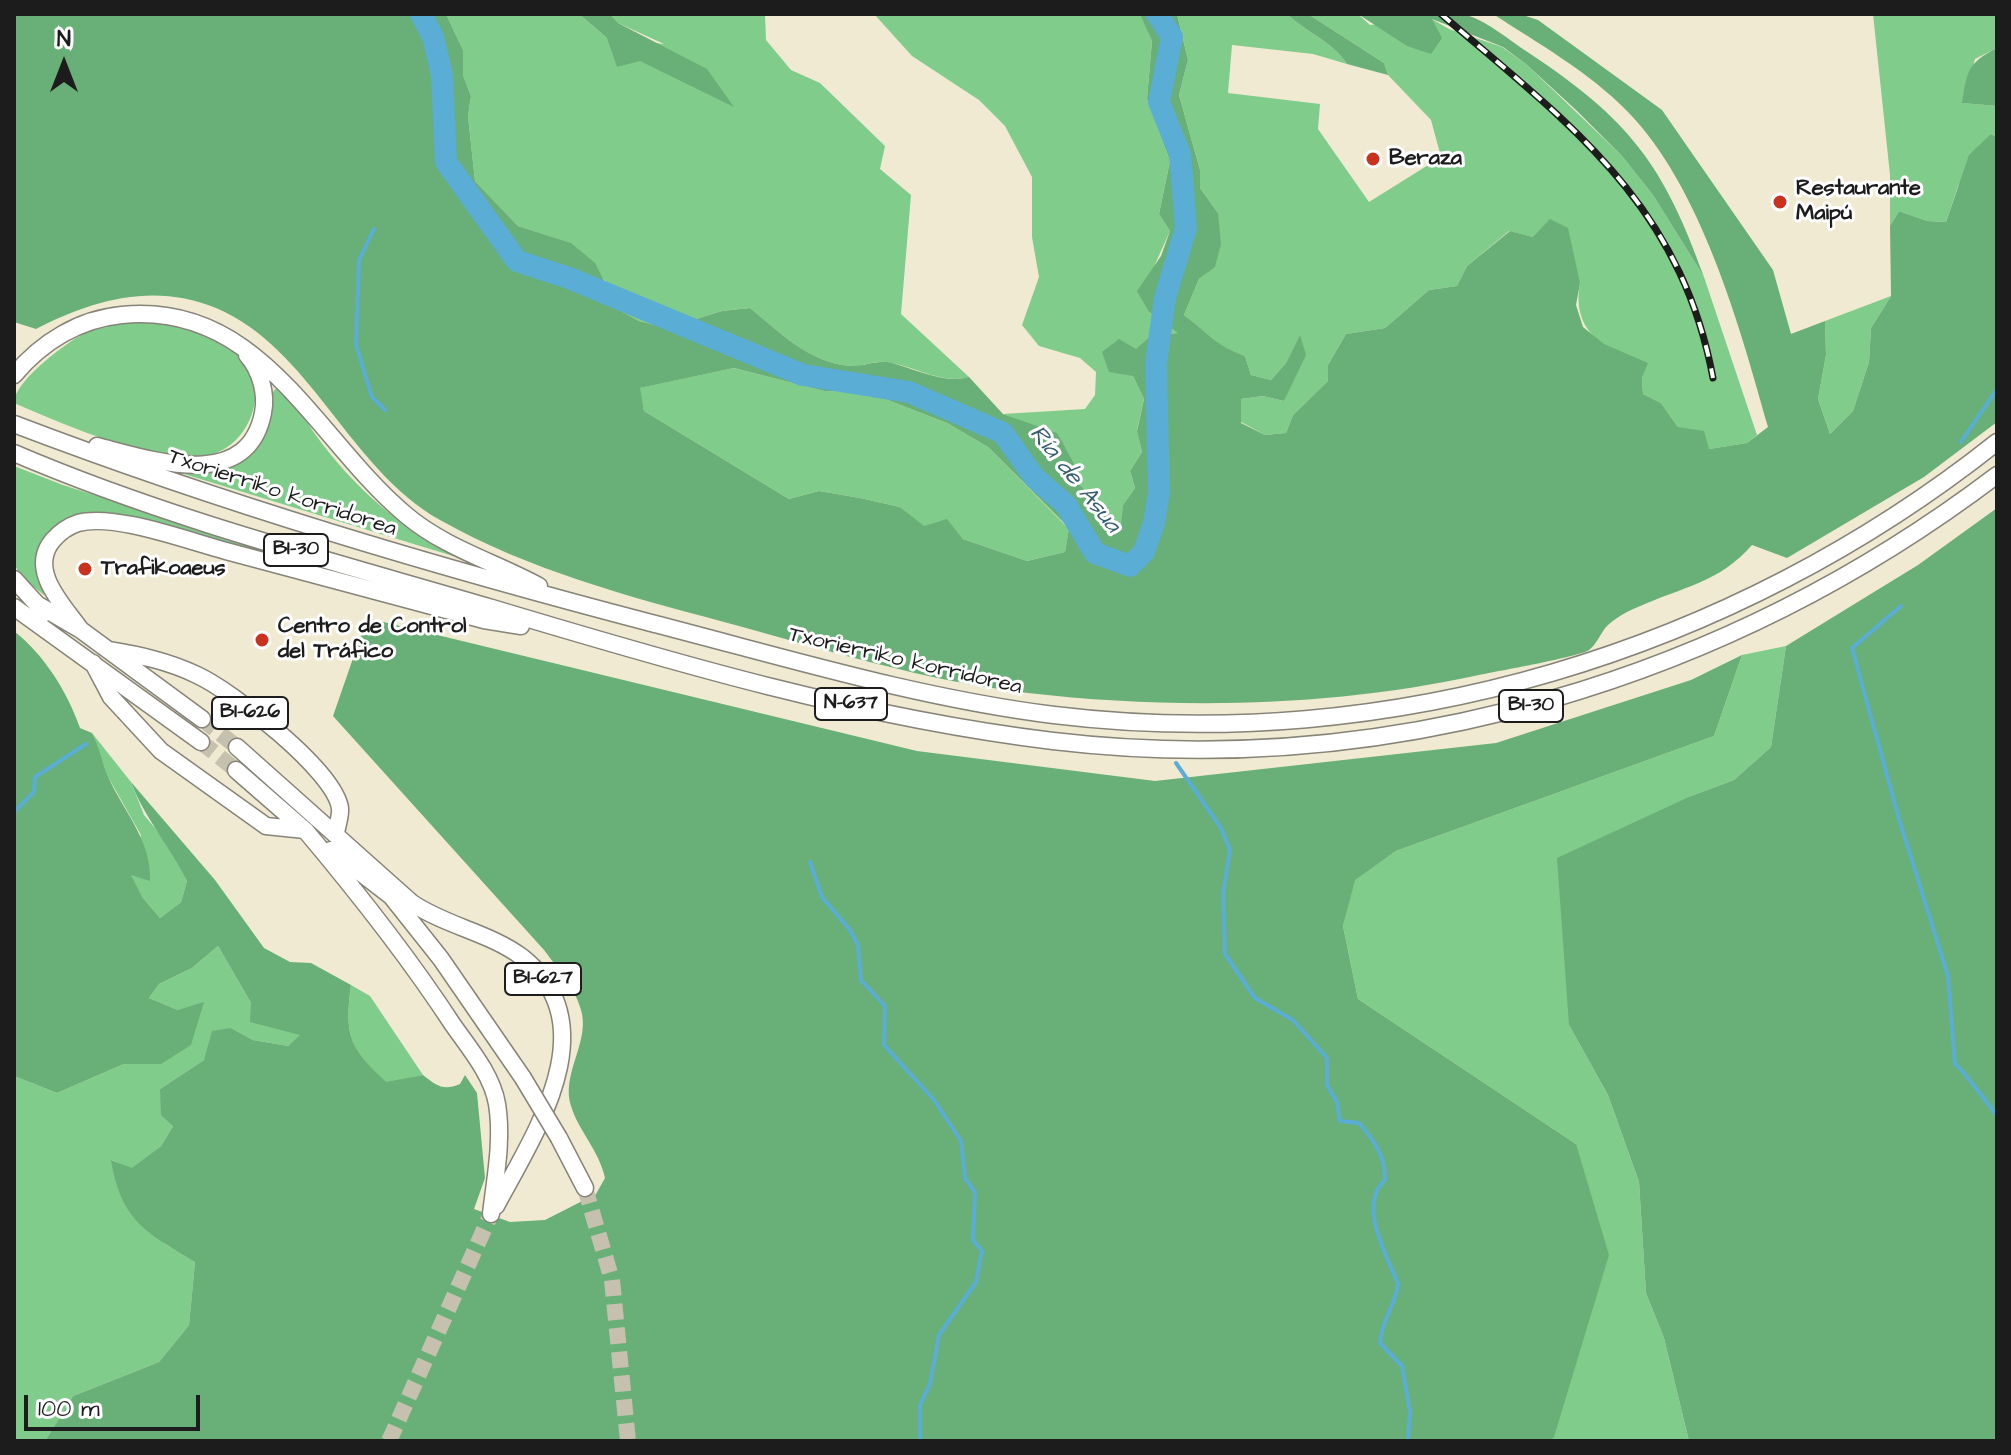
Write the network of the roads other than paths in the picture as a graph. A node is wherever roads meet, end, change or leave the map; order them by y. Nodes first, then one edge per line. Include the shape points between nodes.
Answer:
1 (235, 342) junction
2 (16, 372) edge
3 (14, 424) edge
4 (1997, 442) edge
5 (14, 453) edge
6 (1997, 475) edge
7 (14, 579) edge
8 (561, 600) junction
9 (40, 606) junction
10 (14, 607) edge
11 (81, 630) junction
12 (581, 635) junction
13 (67, 643) junction
14 (108, 650) junction
15 (93, 663) junction
16 (692, 666) joint
17 (202, 719) tunnel mouth
18 (1012, 735) joint
19 (201, 742) tunnel mouth
20 (237, 747) tunnel mouth
21 (236, 770) tunnel mouth
22 (305, 830) junction
23 (336, 833) junction
24 (393, 898) junction
25 (585, 1188) tunnel mouth

1 - 2 highway via 182,317 105,316 49,342
1 - 3 highway via 261,380 263,409 246,445 217,464 162,463
1 - 8 highway via 278,376 366,480 407,517 454,547
3 - 8 highway, Txorierriko korridorea / BI-30 via 217,498
4 - 8 highway, Txorierriko korridorea / BI-30 via 1851,544 1753,597 1671,633 1533,679 1336,716 1180,723 1015,710 908,690
5 - 12 highway, BI-30 via 216,525
6 - 18 highway, BI-30 via 1894,548 1764,620 1643,671 1540,704 1427,729 1295,746 1148,748
7 - 9 highway
9 - 11 highway
9 - 13 highway
10 - 13 highway
11 - 12 highway via 51,589 45,560 60,533 93,521 157,533 484,620
11 - 14 highway, BI-626
12 - 16 highway, BI-30
13 - 15 highway, BI-626
14 - 17 highway, BI-626
14 - 23 highway, BI-626 via 154,657 200,676 302,751 341,809
15 - 19 highway, BI-626
15 - 22 highway, BI-626 via 111,697 161,751 266,826
16 - 18 highway, N-637 via 874,710
20 - 23 highway, BI-626
21 - 22 highway, BI-626
22 - 23 highway, BI-627 via 380,920 484,1071 497,1103 499,1148 491,1214 553,1090 563,1055 563,1024 555,997 520,956 433,917
22 - 24 highway, BI-626
23 - 24 highway, BI-626
24 - 25 highway, BI-626, bridge via 489,1024

